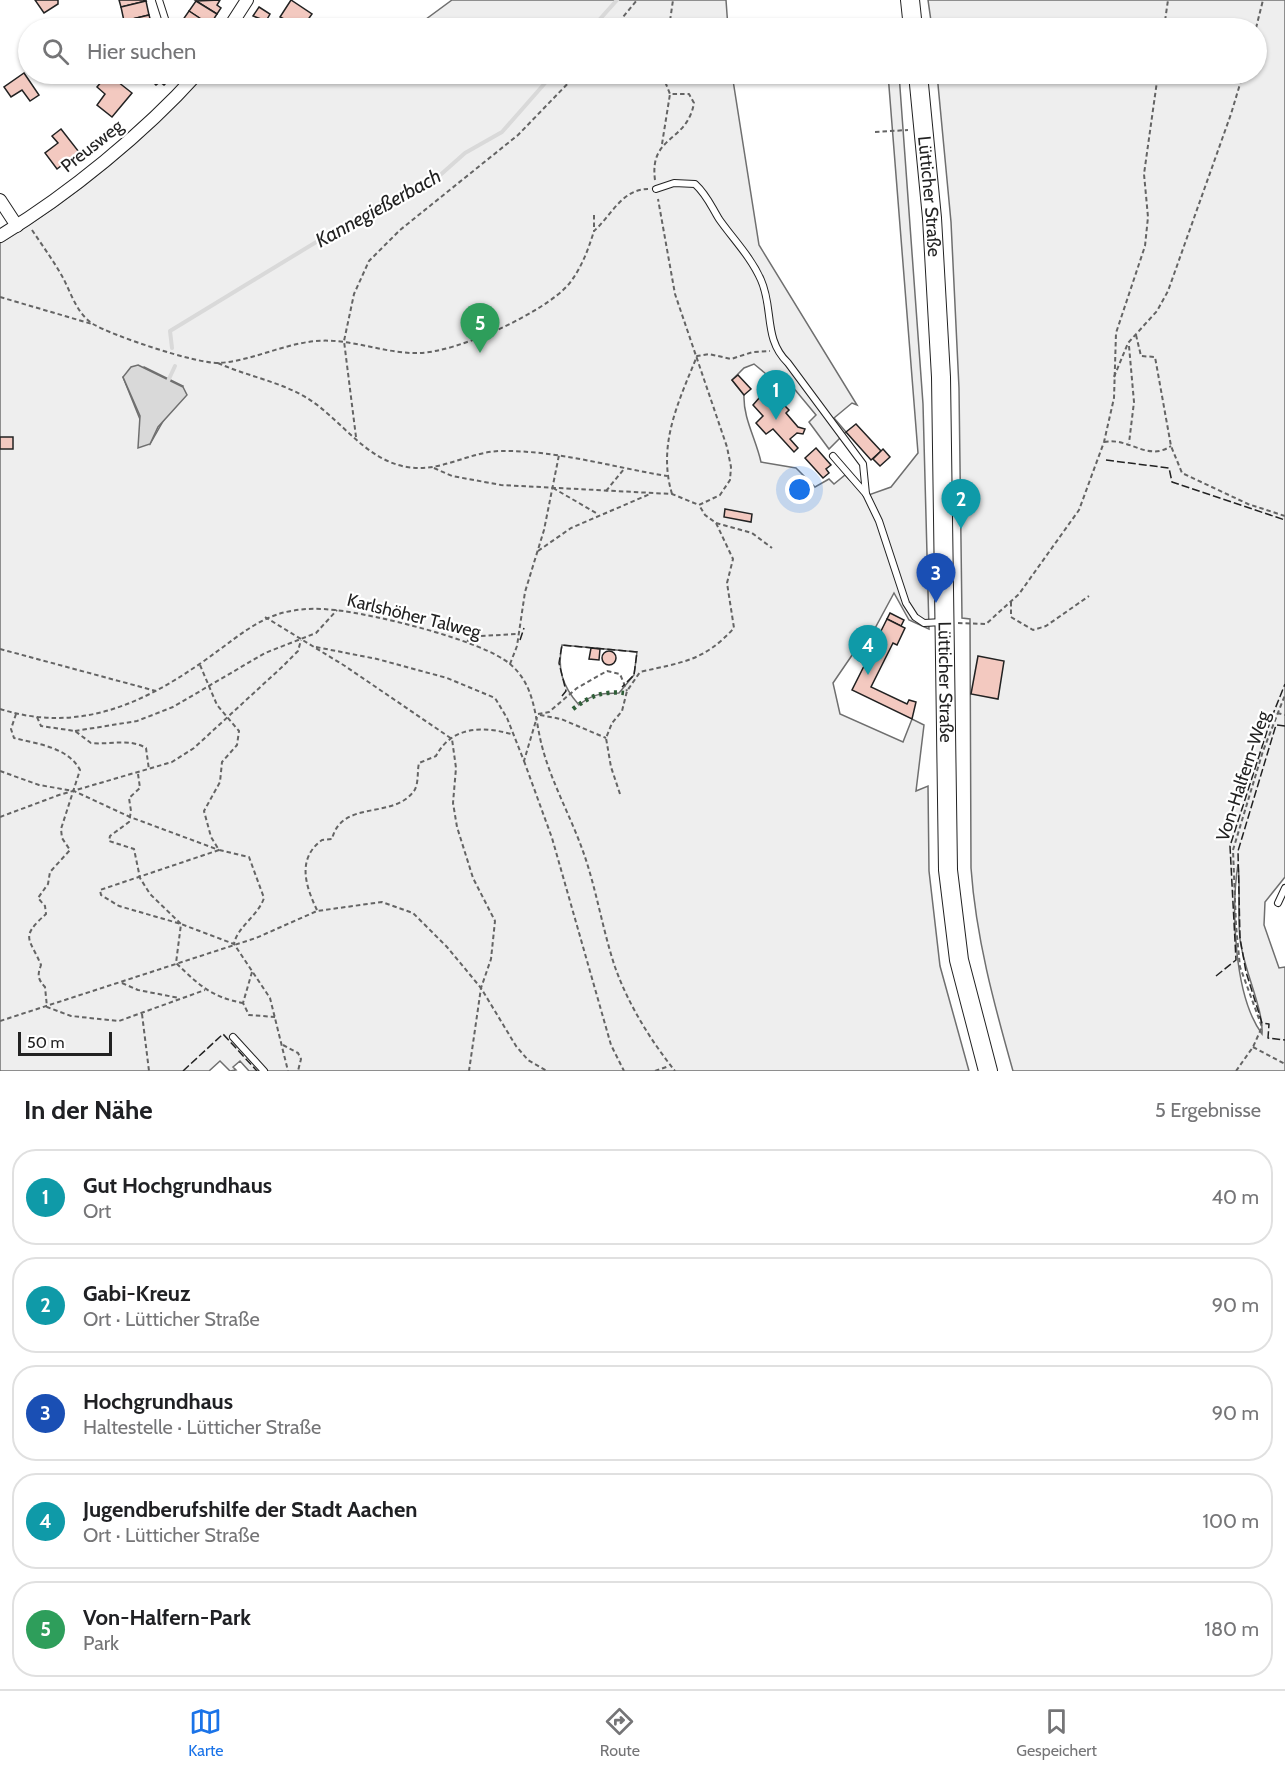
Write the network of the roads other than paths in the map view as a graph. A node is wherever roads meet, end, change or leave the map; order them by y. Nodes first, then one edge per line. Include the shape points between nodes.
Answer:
1 (159, 0) edge
2 (248, 0) edge
3 (910, 0) edge
4 (165, 18) edge
5 (236, 18) edge
6 (912, 18) edge
7 (187, 84) edge
8 (919, 84) edge
9 (656, 189) road end
10 (0, 200) edge
11 (21, 223) junction
12 (0, 236) edge
13 (833, 456) dead end
14 (866, 494) junction
15 (946, 622) junction
16 (1285, 888) edge
17 (1278, 903) dead end
18 (232, 1037) dead end
19 (264, 1071) edge
20 (988, 1071) edge

1 - 4 lane
2 - 5 street
3 - 6 main road
7 - 11 street, Preusweg via 152,121
8 - 15 main road, Lütticher Straße via 941,377
9 - 14 lane via 684,182 695,184 708,198 761,281 776,351 863,464
10 - 11 street
11 - 12 street, Preusweg
13 - 14 lane
14 - 15 lane via 909,611 924,623
15 - 20 main road, Lütticher Straße via 948,870 959,960
16 - 17 lane
18 - 19 lane

